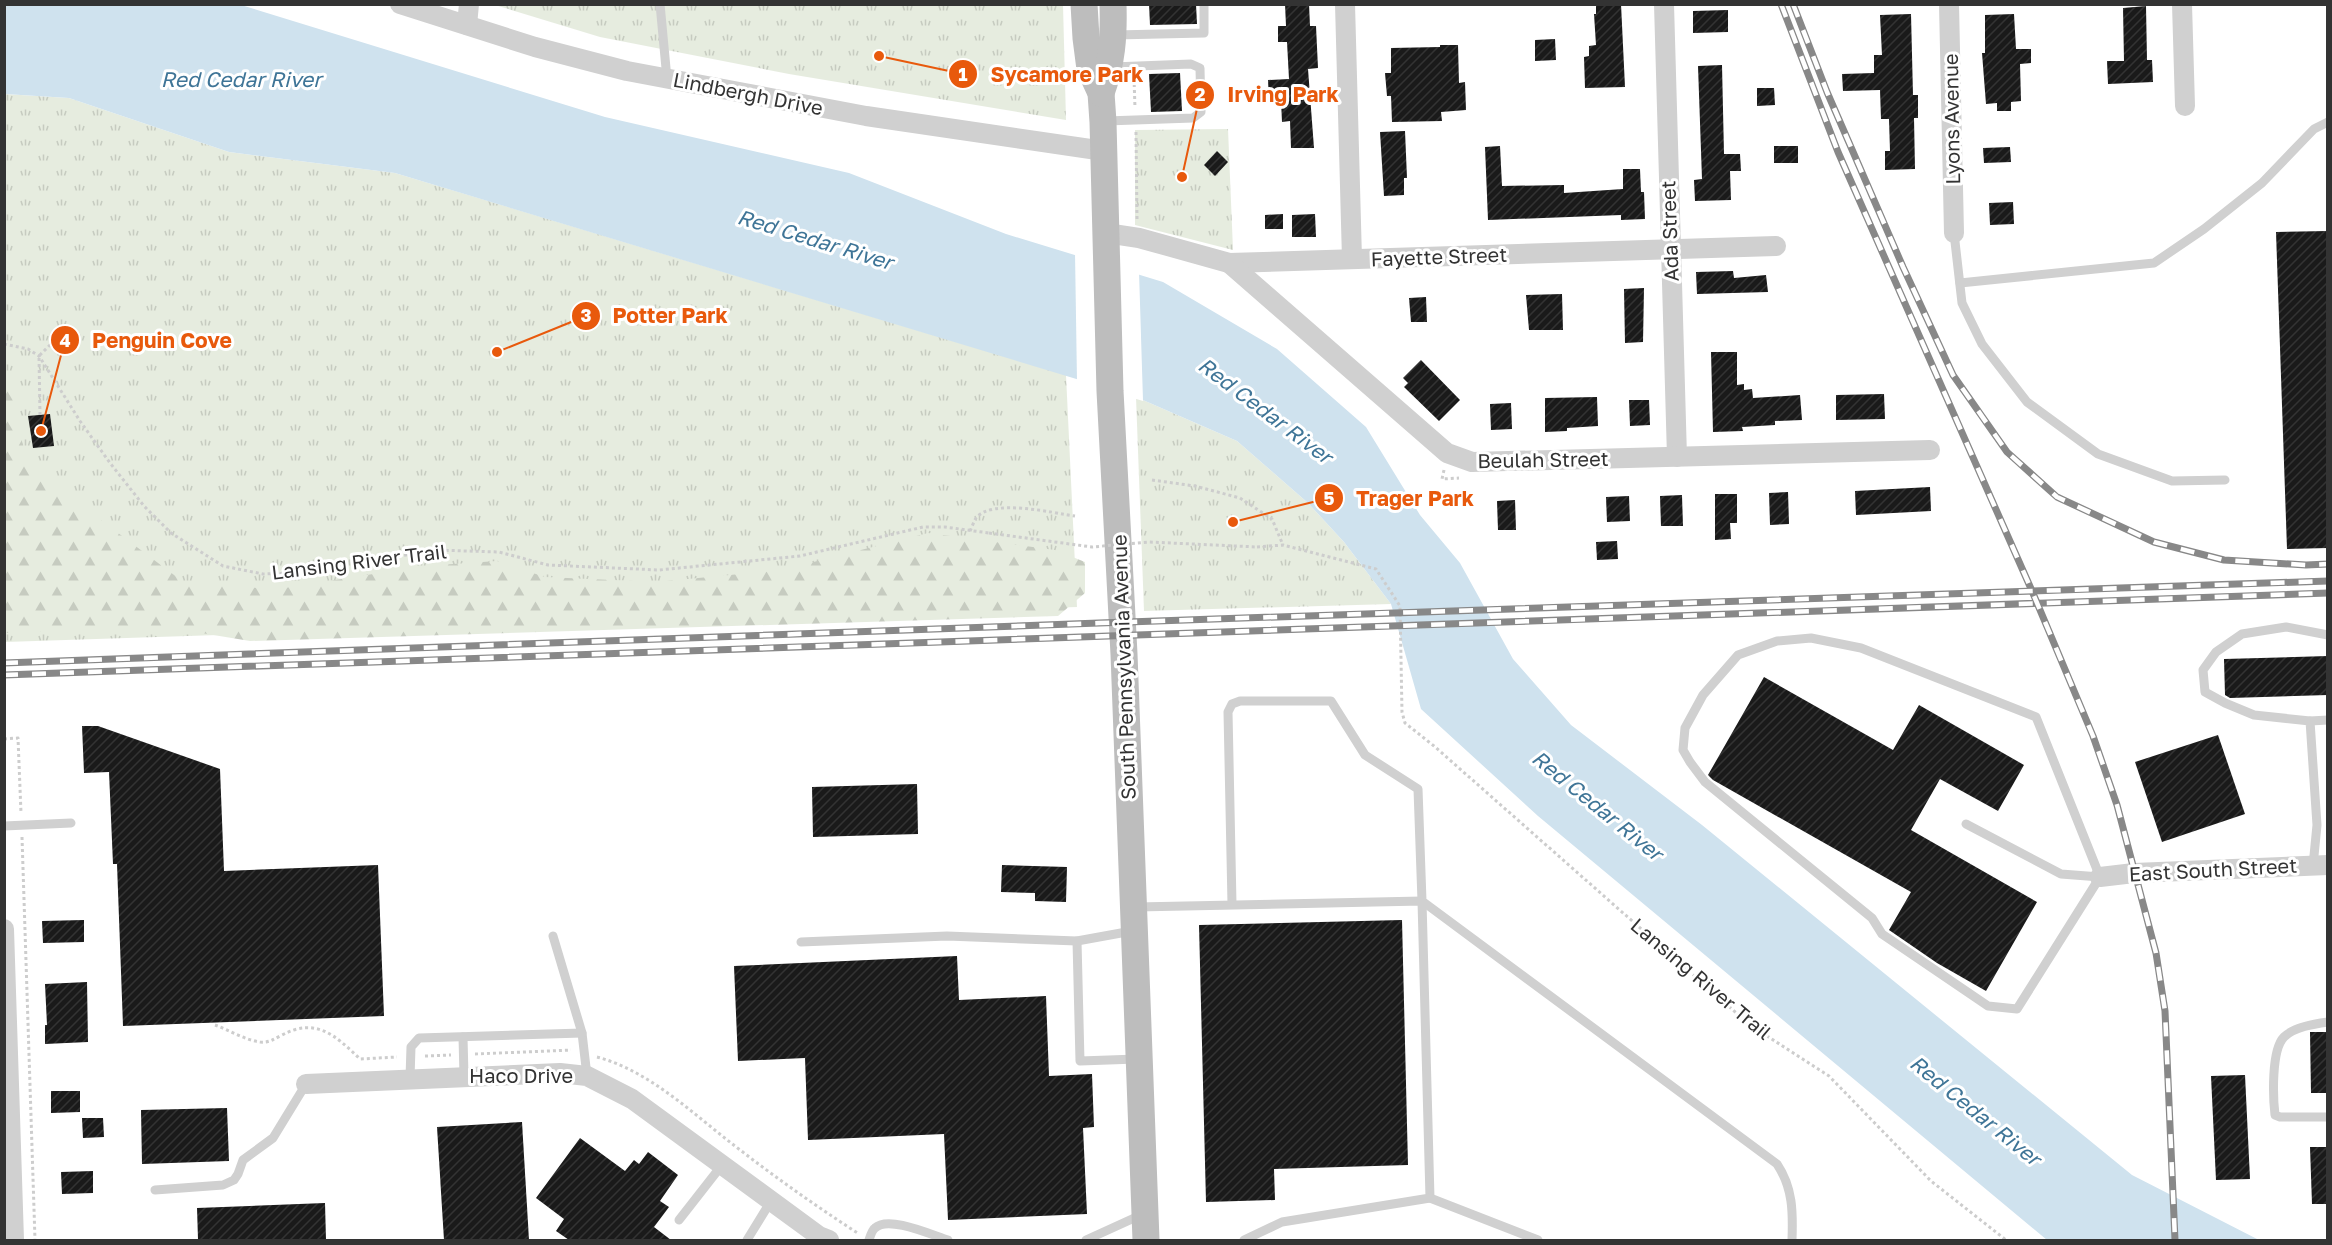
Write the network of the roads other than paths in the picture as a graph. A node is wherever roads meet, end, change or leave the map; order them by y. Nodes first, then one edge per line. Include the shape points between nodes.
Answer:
1 (400, 4) edge
2 (469, 4) edge
3 (660, 4) edge
4 (1084, 4) edge
5 (1113, 4) edge
6 (1204, 4) edge
7 (1345, 4) edge
8 (1664, 4) edge
9 (1949, 4) edge
10 (2182, 4) edge
11 (467, 26) junction
12 (1114, 35) junction
13 (1110, 67) junction
14 (667, 79) junction
15 (1101, 93) junction
16 (2185, 106) dead end
17 (1103, 122) junction
18 (2328, 122) edge
19 (1104, 151) junction
20 (1954, 233) joint
21 (1106, 244) junction
22 (1776, 246) dead end
23 (1670, 250) junction
24 (1352, 260) junction
25 (1229, 262) junction
26 (1960, 283) junction
27 (1930, 450) dead end
28 (1677, 457) junction
29 (2225, 480) dead end
30 (2328, 635) edge
31 (2328, 720) edge
32 (2310, 721) junction
33 (71, 823) dead end
34 (1966, 824) dead end
35 (4, 826) edge
36 (2320, 865) edge
37 (2100, 877) junction
38 (1422, 901) junction
39 (1232, 904) junction
40 (1134, 919) junction
41 (4, 929) edge
42 (553, 936) dead end
43 (1077, 940) junction
44 (801, 942) dead end
45 (2328, 1022) edge
46 (582, 1033) junction
47 (463, 1037) junction
48 (1139, 1058) junction
49 (464, 1076) junction
50 (587, 1076) junction
51 (410, 1078) junction
52 (306, 1084) joint
53 (2328, 1117) edge
54 (722, 1165) junction
55 (155, 1190) dead end
56 (1430, 1198) junction
57 (771, 1201) junction
58 (9, 1209) edge
59 (1145, 1213) junction
60 (679, 1221) dead end
61 (822, 1239) edge
62 (14, 1240) edge
63 (747, 1240) edge
64 (868, 1240) edge
65 (948, 1240) edge
66 (1086, 1240) edge
67 (1146, 1240) edge
68 (1245, 1240) edge
69 (1538, 1240) edge
70 (1792, 1240) edge

1 - 11 street, Lindbergh Drive
2 - 11 street
3 - 14 lane
4 - 15 main road, South Pennsylvania Avenue via 1090,69
5 - 12 main road, South Pennsylvania Avenue
6 - 12 lane via 1204,33
7 - 24 street
8 - 23 street, Ada Street
9 - 20 street, Lyons Avenue
10 - 16 street
11 - 14 street, Lindbergh Drive
12 - 13 main road, South Pennsylvania Avenue
13 - 15 main road, South Pennsylvania Avenue
13 - 17 lane via 1191,64 1200,68 1201,112 1193,118
14 - 19 street, Lindbergh Drive via 866,116
15 - 17 main road, South Pennsylvania Avenue
17 - 19 main road, South Pennsylvania Avenue
18 - 26 lane via 2314,129 2262,183 2154,263
19 - 21 main road, South Pennsylvania Avenue
20 - 26 lane
21 - 25 street, Fayette Street via 1139,238
21 - 40 main road, South Pennsylvania Avenue
22 - 23 street, Fayette Street
23 - 24 street, Fayette Street
23 - 28 street, Ada Street
24 - 25 street, Fayette Street
25 - 28 street, Beulah Street via 1460,460
26 - 29 lane via 1962,303 1982,344 2027,402 2098,454 2172,481
27 - 28 street, Beulah Street
30 - 32 lane via 2286,627 2242,634 2216,652 2203,670 2205,692 2225,703 2254,715
31 - 32 lane
32 - 36 lane
33 - 35 lane
34 - 37 lane via 2061,874
36 - 37 street, East South Street
37 - 37 lane via 2017,1009 1988,1006 1882,934 1872,918 1705,782 1683,750 1685,728 1703,695 1738,655 1776,641 1811,638 1861,648 2036,717
38 - 39 lane
38 - 39 lane via 1418,789 1365,755 1331,701 1240,701 1232,704 1228,712
38 - 56 lane
38 - 70 lane via 1777,1164 1787,1179 1791,1198
39 - 40 lane
40 - 43 lane
40 - 48 main road, South Pennsylvania Avenue
41 - 58 street
42 - 46 lane
43 - 44 lane via 947,936
43 - 48 lane via 1080,1061
45 - 53 lane via 2295,1030 2283,1038 2275,1058 2274,1107 2275,1115 2280,1117
46 - 47 lane
46 - 50 lane
47 - 49 lane
47 - 51 lane via 419,1038 411,1047
48 - 59 main road, South Pennsylvania Avenue
49 - 50 street, Haco Drive
49 - 51 street, Haco Drive
50 - 54 street, Haco Drive via 632,1099
51 - 52 street, Haco Drive
52 - 55 lane via 273,1138 243,1160 234,1180 223,1185
54 - 57 street, Haco Drive
54 - 60 lane
56 - 68 lane via 1282,1222
56 - 69 lane
57 - 61 street, Haco Drive
57 - 63 lane
58 - 62 street
59 - 66 lane
59 - 67 main road, South Pennsylvania Avenue
64 - 65 lane via 874,1228 896,1223

